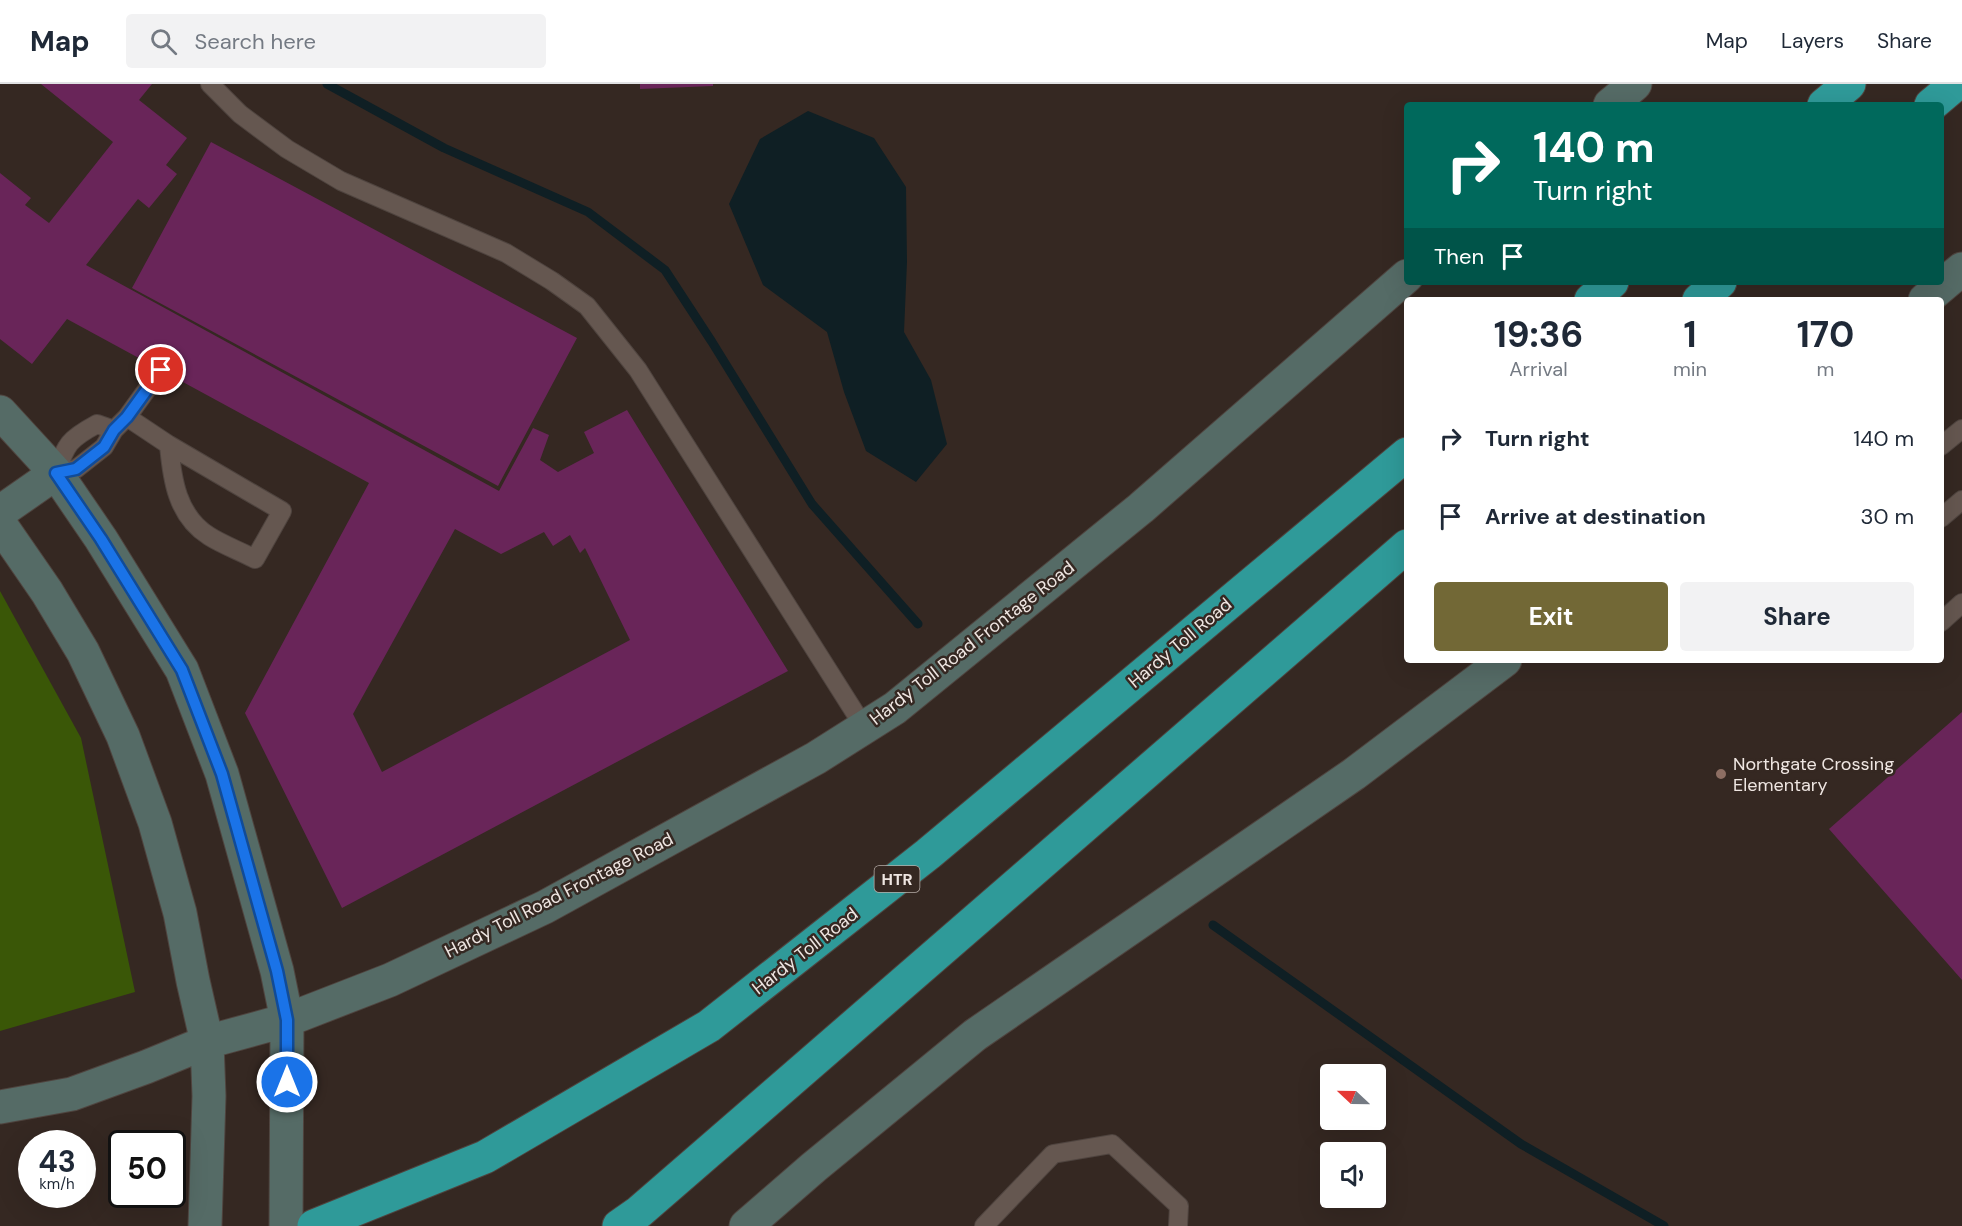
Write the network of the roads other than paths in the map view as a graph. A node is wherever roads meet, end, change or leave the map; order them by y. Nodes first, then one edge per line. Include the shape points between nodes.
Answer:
1 (210, 84) edge
2 (1635, 84) edge
3 (1849, 84) edge
4 (1956, 84) edge
5 (1614, 102) edge
6 (1828, 102) edge
7 (1935, 102) edge
8 (1962, 268) edge
9 (1404, 279) edge
10 (1944, 284) edge
11 (1608, 285) edge
12 (1716, 285) edge
13 (1942, 285) edge
14 (1594, 297) edge
15 (1702, 297) edge
16 (1928, 297) edge
17 (161, 370) dead end
18 (0, 412) edge
19 (127, 417) junction
20 (1962, 429) edge
21 (114, 430) junction
22 (1944, 444) edge
23 (169, 445) junction
24 (1404, 457) edge
25 (56, 473) junction
26 (1962, 500) edge
27 (0, 512) edge
28 (1944, 515) edge
29 (0, 524) edge
30 (1404, 549) edge
31 (1962, 603) edge
32 (1944, 619) edge
33 (1501, 663) edge
34 (864, 727) junction
35 (287, 1020) junction
36 (207, 1042) junction
37 (0, 1107) edge
38 (205, 1226) edge
39 (286, 1226) edge
40 (314, 1226) edge
41 (619, 1226) edge
42 (746, 1226) edge
43 (984, 1226) edge
44 (1178, 1226) edge

1 - 34 lane via 240,114 341,181 506,253 587,306 638,370
2 - 5 main road
3 - 6 highway
4 - 7 highway
8 - 10 main road
9 - 34 main road, Hardy Toll Road Frontage Road via 1141,508 895,708
11 - 14 highway
12 - 15 highway
13 - 16 main road
17 - 19 lane
18 - 25 main road
19 - 21 lane
19 - 23 lane
20 - 22 lane
21 - 25 lane via 104,447 76,469
21 - 25 lane via 97,424 80,433 65,447
23 - 23 lane via 172,481 182,507 207,535 255,559 282,511
24 - 40 highway, Hardy Toll Road / HTR via 928,854 709,1026 485,1157
25 - 27 main road
25 - 35 main road via 182,670 222,774
26 - 28 lane
29 - 36 main road via 83,652 123,736 159,834
30 - 41 highway
31 - 32 lane
33 - 42 main road via 1354,774 975,1035
34 - 35 main road, Hardy Toll Road Frontage Road via 816,758 545,907 390,980
35 - 36 main road, Hardy Toll Road Frontage Road
35 - 39 main road
36 - 37 main road, Hardy Toll Road Frontage Road via 72,1094
36 - 38 main road
43 - 44 lane via 1053,1154 1112,1144 1179,1206

